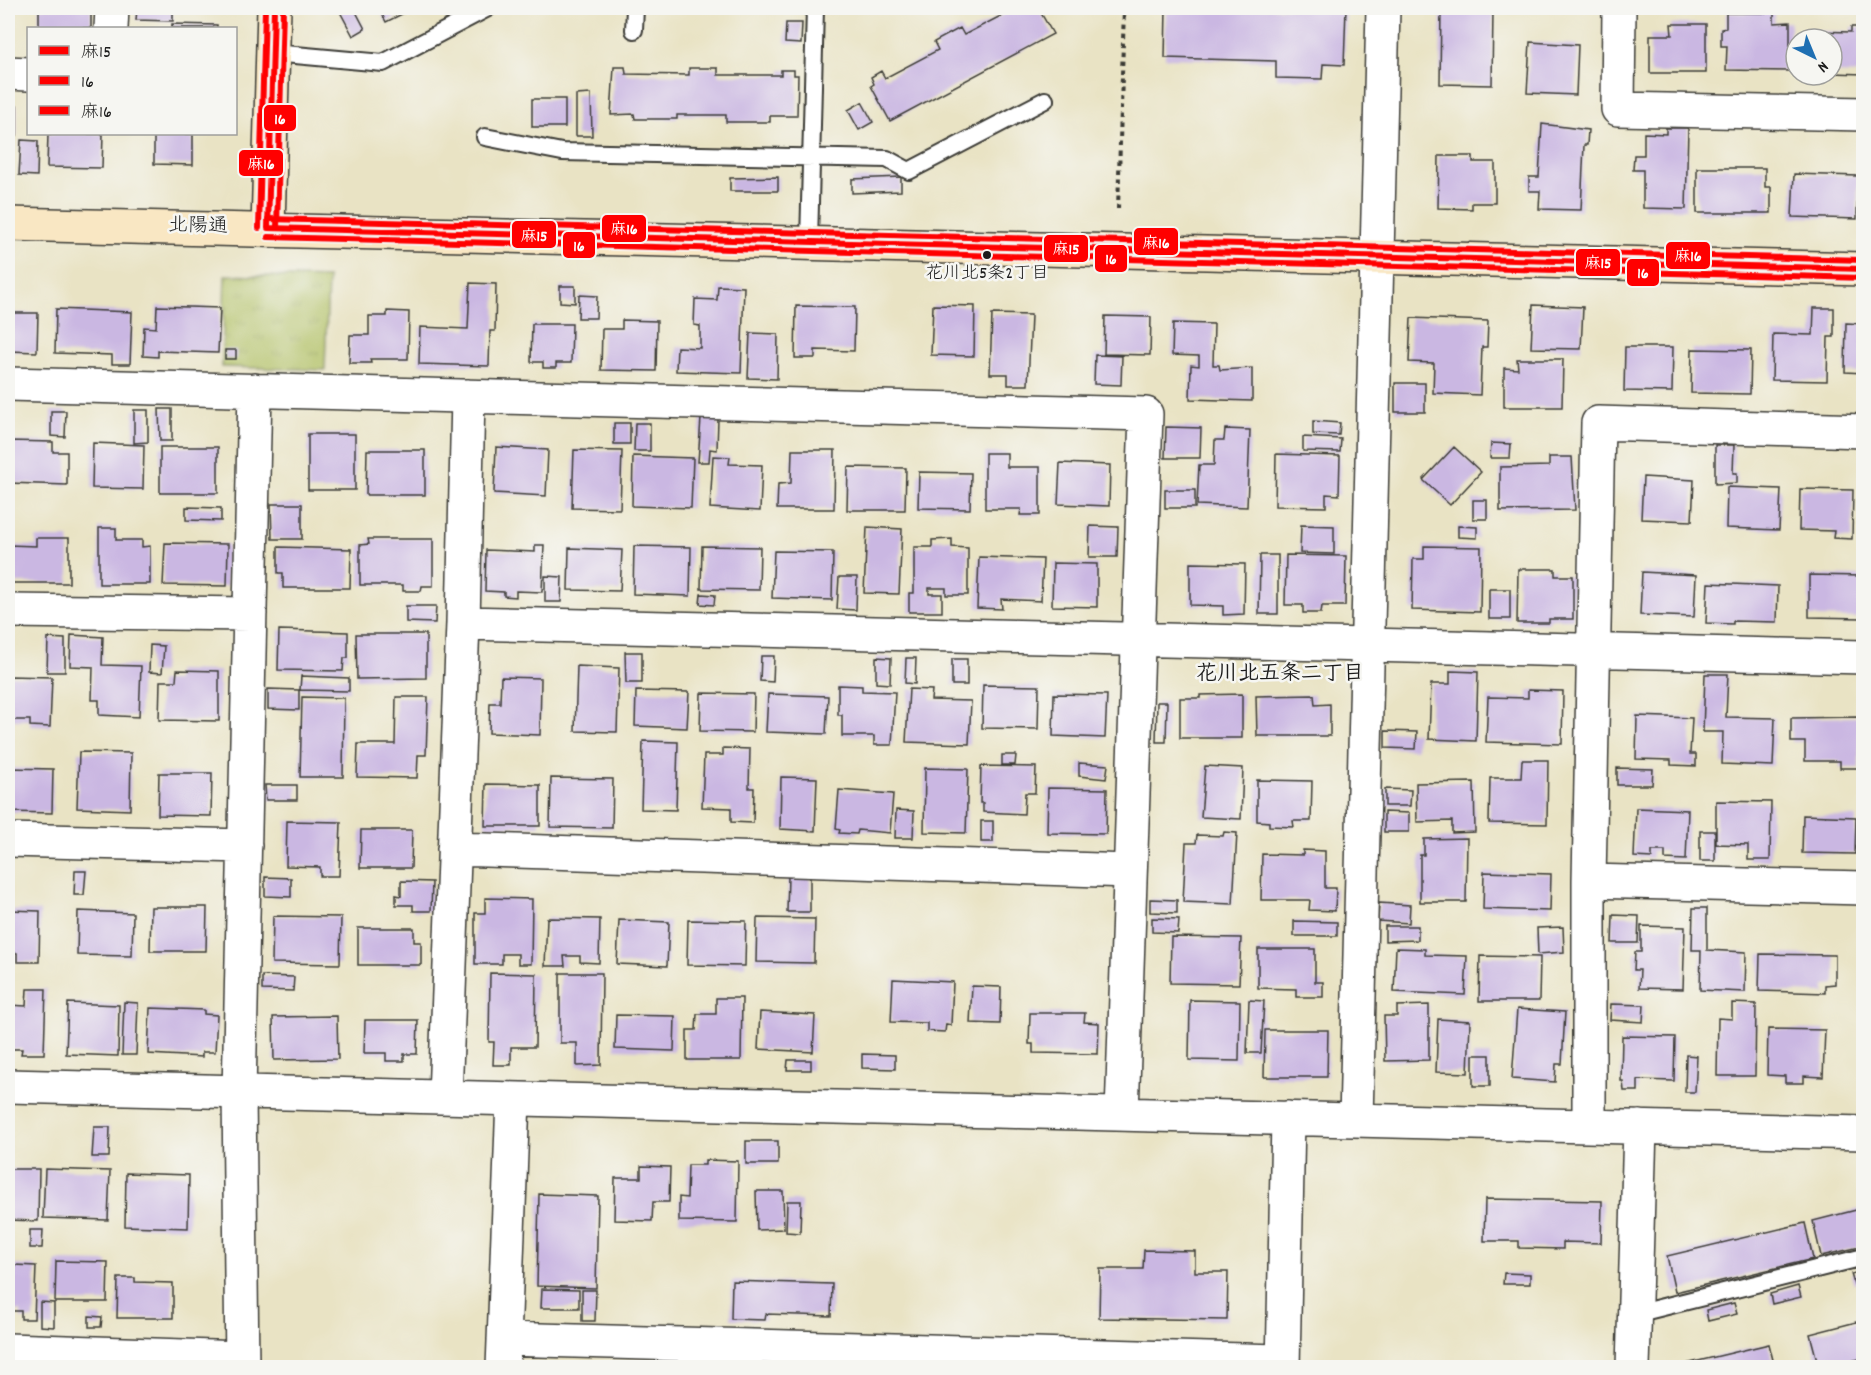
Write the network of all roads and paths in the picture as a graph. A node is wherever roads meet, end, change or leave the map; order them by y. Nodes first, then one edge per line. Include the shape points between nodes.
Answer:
1 (112, 8) edge
2 (274, 8) edge
3 (488, 8) edge
4 (636, 8) edge
5 (816, 8) edge
6 (1124, 8) edge
7 (1383, 8) edge
8 (1619, 8) edge
9 (111, 27) edge
10 (634, 30) dead end
11 (273, 53) junction
12 (8, 73) edge
13 (27, 74) edge
14 (1045, 100) dead end
15 (1863, 114) edge
16 (485, 137) dead end
17 (812, 159) junction
18 (1118, 209) dead end
19 (8, 224) edge
20 (268, 228) junction
21 (809, 242) junction
22 (1378, 256) junction
23 (1863, 269) edge
24 (8, 384) edge
25 (255, 390) junction
26 (468, 396) junction
27 (1863, 431) edge
28 (8, 611) edge
29 (250, 614) junction
30 (463, 623) junction
31 (1138, 640) junction
32 (1369, 646) junction
33 (1594, 651) junction
34 (1863, 657) edge
35 (8, 840) edge
36 (245, 846) junction
37 (454, 849) junction
38 (1130, 871) junction
39 (1589, 881) junction
40 (1863, 888) edge
41 (8, 1086) edge
42 (239, 1092) junction
43 (445, 1097) junction
44 (513, 1099) junction
45 (1122, 1114) junction
46 (1288, 1118) junction
47 (1356, 1120) junction
48 (1589, 1126) junction
49 (1640, 1127) junction
50 (1863, 1133) edge
51 (1863, 1257) edge
52 (1635, 1314) junction
53 (8, 1350) edge
54 (503, 1353) edge
55 (1020, 1360) edge
56 (242, 1363) edge
57 (1283, 1364) edge
58 (1633, 1368) edge

1 - 9 street
2 - 11 street
3 - 11 lane via 383,63
4 - 10 lane
5 - 17 lane
6 - 18 path
7 - 22 street
8 - 15 street via 1618,110
11 - 20 street
12 - 13 street
14 - 17 lane via 909,171 887,159
16 - 17 lane via 562,152
17 - 21 lane
19 - 20 street, 北陽通
20 - 21 street, 北陽通
21 - 22 street, 北陽通
22 - 23 street, 北陽通
22 - 32 street
24 - 25 street
25 - 26 street
25 - 29 street
26 - 30 street
26 - 31 street via 1146,414
27 - 33 street via 1598,423
28 - 29 street
29 - 36 street
30 - 31 street
30 - 37 street
31 - 32 street
31 - 38 street
32 - 33 street
32 - 47 street
33 - 34 street
33 - 39 street
35 - 36 street
36 - 42 street
37 - 38 street
37 - 43 street
38 - 45 street
39 - 40 street
39 - 48 street
41 - 42 street
42 - 43 street
42 - 56 street
43 - 44 street
44 - 45 street
44 - 54 street
45 - 46 street
46 - 47 street
46 - 57 street
47 - 48 street
48 - 49 street
49 - 50 street
49 - 52 street
51 - 52 lane
52 - 58 street
53 - 56 street
54 - 55 street
55 - 57 street

